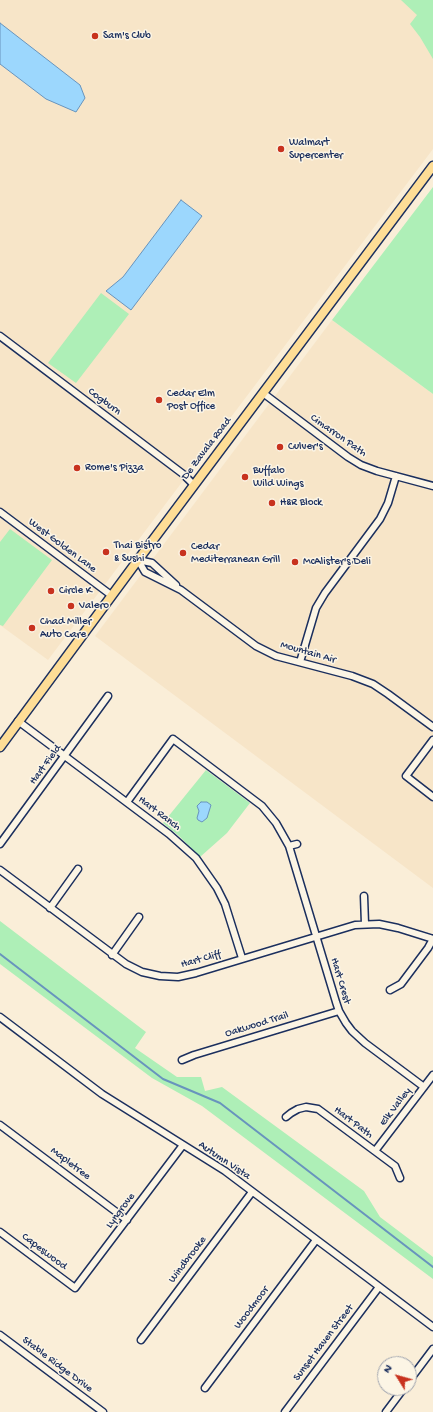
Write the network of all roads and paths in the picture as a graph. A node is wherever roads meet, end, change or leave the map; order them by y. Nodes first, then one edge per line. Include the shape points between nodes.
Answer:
1 (433, 166) edge
2 (0, 336) edge
3 (263, 393) junction
4 (396, 476) junction
5 (194, 485) junction
6 (433, 486) edge
7 (0, 512) edge
8 (138, 560) junction
9 (181, 590) junction
10 (111, 595) junction
11 (300, 662) junction
12 (108, 696) dead end
13 (18, 721) junction
14 (433, 727) edge
15 (433, 740) edge
16 (0, 747) edge
17 (65, 756) junction
18 (433, 797) edge
19 (127, 802) junction
20 (0, 844) edge
21 (297, 844) dead end
22 (289, 846) junction
23 (78, 869) dead end
24 (0, 870) edge
25 (364, 896) dead end
26 (50, 908) junction
27 (140, 917) dead end
28 (365, 924) junction
29 (316, 936) junction
30 (433, 939) edge
31 (112, 955) junction
32 (242, 958) junction
33 (390, 990) dead end
34 (339, 1011) junction
35 (0, 1017) edge
36 (182, 1060) dead end
37 (433, 1075) edge
38 (424, 1087) junction
39 (286, 1117) dead end
40 (0, 1125) edge
41 (183, 1145) junction
42 (375, 1151) junction
43 (400, 1178) dead end
44 (252, 1192) junction
45 (127, 1220) junction
46 (0, 1232) edge
47 (316, 1240) junction
48 (379, 1287) junction
49 (75, 1288) joint
50 (433, 1327) edge
51 (0, 1335) edge
52 (141, 1340) dead end
53 (433, 1349) edge
54 (417, 1370) edge
55 (205, 1388) dead end
56 (398, 1396) edge
57 (103, 1412) edge
58 (285, 1412) edge
59 (386, 1412) edge

1 - 3 main road, De Zavala Road
2 - 5 street, Cogburn via 183,474
3 - 4 street, Cimarron Path via 356,462
3 - 5 main road, De Zavala Road
4 - 6 street, Cimarron Path
4 - 11 street via 380,519 316,608
5 - 8 main road, De Zavala Road
7 - 10 street, West Golden Lane
8 - 9 street, Mountain Air via 152,563
8 - 9 street, Mountain Air via 145,572
8 - 10 main road, De Zavala Road
9 - 11 street, Mountain Air via 256,646 277,656
10 - 13 main road, De Zavala Road
11 - 14 street, Mountain Air via 373,684
12 - 17 street, Hart Field
13 - 16 main road, De Zavala Road
13 - 17 street, Hart Ranch
15 - 18 street via 406,776
17 - 19 street, Hart Ranch
17 - 20 street, Hart Field
19 - 22 street, Hart Crest via 174,739 262,806 276,823
19 - 32 street, Hart Ranch via 183,845 207,872 225,904
21 - 22 street
22 - 29 street, Hart Crest
23 - 26 street
24 - 26 street, Hart Cliff
25 - 28 street
26 - 31 street, Hart Cliff
27 - 31 street
28 - 29 street, Hart Cliff
28 - 30 street, Hart Cliff via 398,928
29 - 32 street, Hart Cliff
29 - 34 street, Hart Crest
30 - 33 street via 401,984
31 - 32 street, Hart Cliff via 142,972 169,977 196,973
34 - 36 street, Oakwood Trail
34 - 38 street, Hart Crest via 352,1031 365,1043
35 - 41 street, Autumn Vista via 102,1094
37 - 38 street, Elk Valley
38 - 42 street, Elk Valley
39 - 42 street, Hart Path via 298,1109 318,1109
40 - 45 street, Mapletree
41 - 44 street, Autumn Vista via 225,1171
41 - 45 street, Lyngrove
42 - 43 street, Hart Path via 395,1166
44 - 47 street, Autumn Vista
44 - 52 street, Windbrooke
45 - 49 street, Lyngrove
46 - 49 street, Capeswood
47 - 48 street, Autumn Vista
47 - 55 street, Woodmoor
48 - 50 street, Autumn Vista
48 - 58 street, Sunset Haven Street
51 - 57 street, Stable Ridge Drive
53 - 54 street
56 - 59 street

